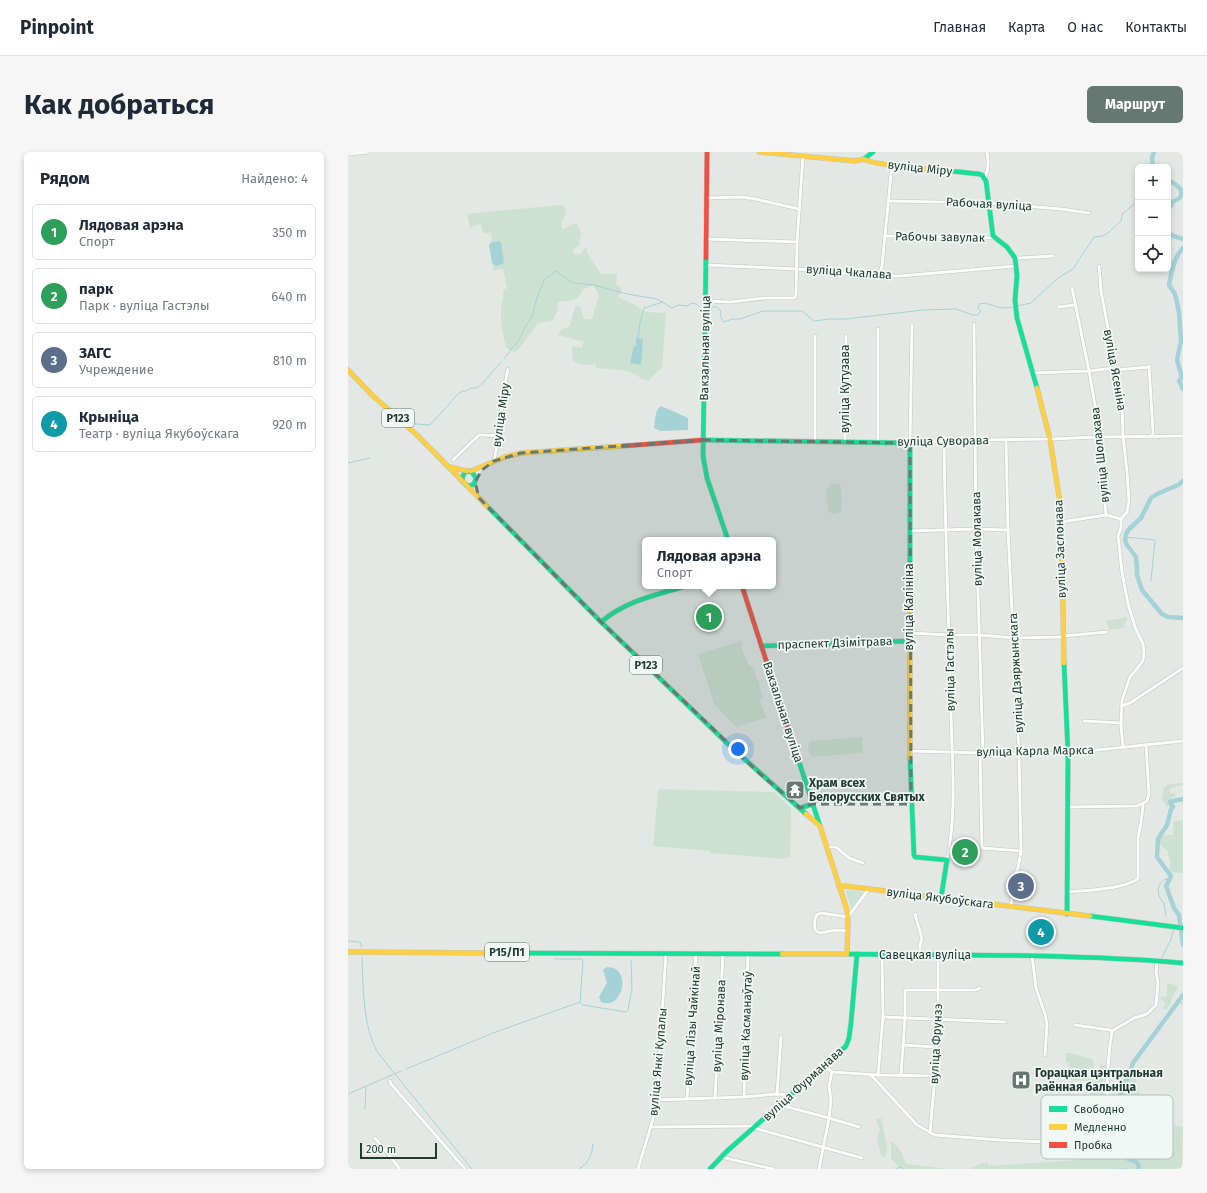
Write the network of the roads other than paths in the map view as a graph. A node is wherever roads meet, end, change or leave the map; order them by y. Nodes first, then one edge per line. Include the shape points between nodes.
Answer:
1 (368, 152) edge
2 (707, 152) edge
3 (759, 152) edge
4 (873, 152) edge
5 (987, 152) edge
6 (348, 154) edge
7 (804, 156) junction
8 (864, 160) junction
9 (892, 164) junction
10 (985, 178) junction
11 (707, 198) junction
12 (888, 201) junction
13 (990, 203) junction
14 (799, 209) junction
15 (1089, 214) dead end
16 (885, 236) junction
17 (995, 238) junction
18 (706, 239) junction
19 (797, 242) junction
20 (1053, 256) dead end
21 (1014, 257) junction
22 (706, 265) junction
23 (1016, 266) junction
24 (1098, 266) dead end
25 (797, 269) junction
26 (879, 276) junction
27 (1072, 288) dead end
28 (706, 301) junction
29 (1075, 305) junction
30 (1058, 307) dead end
31 (974, 324) dead end
32 (912, 325) dead end
33 (878, 329) dead end
34 (815, 336) dead end
35 (846, 336) dead end
36 (508, 369) dead end
37 (1116, 369) junction
38 (348, 370) edge
39 (1089, 371) junction
40 (1033, 373) junction
41 (499, 436) junction
42 (1123, 436) junction
43 (1151, 436) junction
44 (1183, 436) edge
45 (1099, 437) junction
46 (1050, 439) junction
47 (703, 440) junction
48 (976, 440) junction
49 (1006, 440) junction
50 (815, 441) junction
51 (944, 441) junction
52 (845, 442) junction
53 (878, 442) junction
54 (910, 443) junction
55 (453, 460) dead end
56 (494, 461) junction
57 (488, 464) junction
58 (447, 466) junction
59 (469, 471) junction
60 (476, 480) junction
61 (464, 483) junction
62 (479, 498) junction
63 (1106, 515) junction
64 (1121, 519) junction
65 (1061, 522) junction
66 (976, 529) junction
67 (945, 530) junction
68 (1008, 530) junction
69 (909, 531) junction
70 (727, 537) edge
71 (677, 589) edge
72 (743, 589) edge
73 (600, 622) junction
74 (1107, 632) dead end
75 (909, 633) junction
76 (950, 635) junction
77 (979, 635) junction
78 (1063, 637) junction
79 (1014, 638) junction
80 (909, 641) junction
81 (761, 646) junction
82 (1183, 668) edge
83 (1122, 706) junction
84 (1084, 721) dead end
85 (1121, 723) junction
86 (1183, 741) edge
87 (1146, 745) junction
88 (1123, 747) junction
89 (910, 751) junction
90 (952, 753) junction
91 (982, 753) junction
92 (1068, 753) junction
93 (1019, 754) junction
94 (813, 804) junction
95 (911, 804) junction
96 (1143, 804) junction
97 (1067, 807) junction
98 (800, 808) junction
99 (820, 826) junction
100 (827, 847) junction
101 (1021, 851) junction
102 (947, 860) junction
103 (864, 863) dead end
104 (839, 887) junction
105 (868, 890) junction
106 (1067, 892) junction
107 (941, 898) junction
108 (1011, 906) junction
109 (915, 914) dead end
110 (1067, 914) junction
111 (848, 917) junction
112 (1183, 928) edge
113 (847, 931) junction
114 (348, 952) edge
115 (666, 953) junction
116 (696, 954) junction
117 (723, 954) junction
118 (748, 954) junction
119 (847, 954) junction
120 (857, 954) junction
121 (882, 954) junction
122 (920, 955) junction
123 (938, 955) junction
124 (1032, 955) junction
125 (1157, 960) junction
126 (1181, 963) edge
127 (980, 988) dead end
128 (938, 991) junction
129 (883, 1017) junction
130 (905, 1018) junction
131 (938, 1020) junction
132 (1005, 1022) dead end
133 (1075, 1025) dead end
134 (1112, 1032) junction
135 (781, 1037) dead end
136 (903, 1045) junction
137 (936, 1047) junction
138 (1045, 1055) dead end
139 (825, 1066) junction
140 (832, 1072) junction
141 (871, 1075) junction
142 (901, 1075) junction
143 (878, 1076) junction
144 (935, 1076) junction
145 (390, 1081) dead end
146 (777, 1094) junction
147 (792, 1095) junction
148 (1107, 1095) edge
149 (744, 1097) junction
150 (715, 1098) junction
151 (687, 1099) junction
152 (656, 1100) junction
153 (780, 1105) junction
154 (829, 1118) junction
155 (651, 1127) junction
156 (755, 1127) junction
157 (859, 1127) dead end
158 (930, 1133) junction
159 (375, 1138) dead end
160 (1041, 1142) edge
161 (823, 1147) junction
162 (721, 1157) junction
163 (862, 1158) dead end
164 (756, 1167) edge
165 (400, 1169) edge
166 (465, 1169) edge
167 (638, 1169) edge
168 (710, 1169) edge
169 (773, 1169) edge
170 (819, 1169) edge

1 - 6 street
2 - 11 main road, Вакзальная вуліца
3 - 7 main road, вуліца Міру
4 - 8 main road
5 - 10 street via 988,170
7 - 8 main road, вуліца Міру
7 - 14 street
8 - 9 main road, вуліца Міру
9 - 10 main road, вуліца Міру via 978,174
9 - 12 street
10 - 13 main road
11 - 14 street via 742,197
11 - 18 main road, Вакзальная вуліца
12 - 13 street, Рабочая вуліца
12 - 16 street
13 - 15 street, Рабочая вуліца
13 - 17 main road
14 - 19 street
16 - 17 street, Рабочы завулак
16 - 26 street
17 - 21 main road, вуліца Заслонава via 1007,247
18 - 19 street
18 - 22 main road, Вакзальная вуліца
19 - 25 street
20 - 21 street
21 - 23 main road, вуліца Заслонава
22 - 25 street, вуліца Чкалава
22 - 28 main road, Вакзальная вуліца
23 - 26 street, вуліца Чкалава
23 - 40 main road, вуліца Заслонава via 1017,318
24 - 37 street, вуліца Ясеніна
25 - 26 street, вуліца Чкалава
25 - 28 street via 794,298
27 - 29 street, вуліца Шолахава
28 - 47 main road, Вакзальная вуліца
29 - 30 street
29 - 39 street, вуліца Шолахава
31 - 48 street, вуліца Молакава
32 - 54 street, вуліца Калініна
33 - 53 street
34 - 50 street
35 - 52 street, вуліца Кутузава
36 - 41 street, вуліца Міру
37 - 39 street
37 - 42 street, вуліца Ясеніна via 1122,403
37 - 43 street via 1149,366 1153,432
38 - 58 main road, Р123
39 - 40 street
39 - 45 street, вуліца Шолахава
40 - 46 main road, вуліца Заслонава
41 - 55 street via 479,435
41 - 56 street, вуліца Міру
42 - 43 street, вуліца Суворава
42 - 45 street, вуліца Суворава
42 - 64 street, вуліца Ясеніна via 1129,501 1127,512
43 - 44 street, вуліца Суворава
45 - 46 street, вуліца Суворава
45 - 63 street, вуліца Шолахава
46 - 49 street, вуліца Суворава
46 - 65 main road, вуліца Заслонава
47 - 50 main road, вуліца Суворава
47 - 56 main road, вуліца Суворава via 521,453
47 - 70 main road, Вакзальная вуліца via 707,478
48 - 49 street, вуліца Суворава
48 - 51 street, вуліца Суворава
48 - 66 street, вуліца Молакава
49 - 68 street, вуліца Дзяржынскага
50 - 52 main road, вуліца Суворава
51 - 54 street, вуліца Суворава
51 - 67 street, вуліца Гастэлы
52 - 53 main road, вуліца Суворава
53 - 54 main road, вуліца Суворава
54 - 69 main road, вуліца Калініна
56 - 57 main road, вуліца Суворава
57 - 59 main road, вуліца Суворава
57 - 60 main road
58 - 59 main road
58 - 61 main road, Р123
59 - 60 main road via 474,474
59 - 61 main road via 462,476
60 - 61 main road via 470,486
60 - 62 main road via 475,488
61 - 62 main road, Р123
62 - 73 main road, Р123
63 - 64 street, вуліца Шолахава
63 - 65 street
64 - 83 street via 1118,536 1122,572 1130,610 1144,653 1143,660 1130,677
65 - 78 main road, вуліца Заслонава
66 - 67 street
66 - 68 street
66 - 77 street, вуліца Молакава
67 - 69 street
67 - 76 street, вуліца Гастэлы
68 - 79 street, вуліца Дзяржынскага
69 - 75 main road, вуліца Калініна
71 - 73 main road via 628,605
72 - 81 main road, Вакзальная вуліца
73 - 98 main road, Р123 via 742,757
74 - 78 street
75 - 76 street
75 - 80 main road, вуліца Калініна
76 - 77 street
76 - 90 street, вуліца Гастэлы
77 - 79 street
77 - 91 street, вуліца Молакава
78 - 79 street
78 - 92 main road, вуліца Заслонава
79 - 93 street, вуліца Дзяржынскага
80 - 81 main road, праспект Дзімітрава
80 - 89 main road, вуліца Калініна
81 - 94 main road, Вакзальная вуліца
82 - 83 street
83 - 85 street
84 - 85 street
85 - 88 street
86 - 87 street, вуліца Карла Маркса
87 - 88 street, вуліца Карла Маркса
87 - 96 street via 1149,793 1147,801
88 - 92 street, вуліца Карла Маркса
89 - 90 street, вуліца Карла Маркса
89 - 95 main road, вуліца Калініна
90 - 91 street, вуліца Карла Маркса
90 - 102 street, вуліца Гастэлы via 952,826
91 - 93 street, вуліца Карла Маркса
91 - 101 street, вуліца Молакава via 982,848
92 - 93 street, вуліца Карла Маркса
92 - 97 main road, вуліца Заслонава
93 - 101 street, вуліца Дзяржынскага
94 - 95 street
94 - 98 main road
94 - 99 main road, Вакзальная вуліца
95 - 102 main road, вуліца Калініна via 915,857
96 - 97 street
96 - 106 street via 1138,838 1138,879 1113,887
97 - 106 main road, вуліца Заслонава
98 - 99 main road, Р123
99 - 100 main road, Вакзальная вуліца / Р123
100 - 103 street via 836,847 852,860
100 - 104 main road, Вакзальная вуліца / Р123
101 - 108 street, вуліца Дзяржынскага
102 - 107 main road, вуліца Гастэлы
104 - 105 main road, вуліца Якубоўскага
104 - 111 main road, Вакзальная вуліца
105 - 107 main road, вуліца Якубоўскага
105 - 111 street
106 - 110 main road, вуліца Заслонава
107 - 108 main road, вуліца Якубоўскага
108 - 110 main road, вуліца Якубоўскага
109 - 122 street via 922,939
110 - 112 main road, вуліца Якубоўскага
111 - 113 main road, Вакзальная вуліца
111 - 113 street via 821,913 816,916 814,927 816,932 820,933
113 - 119 main road, Вакзальная вуліца
114 - 115 main road, Р15/П1
115 - 116 main road, Савецкая вуліца / Р15/П1
115 - 152 street, вуліца Янкі Купалы
116 - 117 main road, Савецкая вуліца / Р15/П1
116 - 151 street, вуліца Лізы Чайкінай
117 - 118 main road, Савецкая вуліца / Р15/П1
117 - 150 street, вуліца Міронава
118 - 119 main road, Савецкая вуліца / Р15/П1
118 - 149 street, вуліца Касманаўтаў
119 - 120 main road, Савецкая вуліца / Р15/П1
120 - 121 main road, Савецкая вуліца / Р15/П1
120 - 139 main road, вуліца Фурманава via 849,1038 846,1046
121 - 122 main road, Савецкая вуліца / Р15/П1
121 - 129 street
122 - 123 main road, Савецкая вуліца / Р15/П1
123 - 124 main road, Савецкая вуліца / Р15/П1
123 - 128 street, вуліца Фрунзэ
124 - 125 main road, Савецкая вуліца / Р15/П1
124 - 138 street via 1036,988 1047,1024
125 - 126 main road, Савецкая вуліца / Р15/П1
125 - 134 street via 1156,1005 1147,1014 1134,1018
127 - 128 street
128 - 130 street via 905,990
128 - 131 street, вуліца Фрунзэ
129 - 130 street
129 - 143 street
130 - 131 street
130 - 136 street
131 - 132 street
131 - 137 street, вуліца Фрунзэ
133 - 134 street
134 - 148 street
135 - 146 street
136 - 137 street
136 - 142 street
137 - 144 street, вуліца Фрунзэ
139 - 140 street
139 - 147 main road, вуліца Фурманава
140 - 141 street
140 - 154 street, вуліца Фурманава via 829,1086
141 - 143 street
141 - 158 street via 918,1125
142 - 143 street
142 - 144 street
144 - 158 street, вуліца Фрунзэ
145 - 166 street
146 - 147 street
146 - 149 street
147 - 153 main road, вуліца Фурманава
149 - 150 street
150 - 151 street
151 - 152 street
152 - 155 street, вуліца Янкі Купалы
153 - 154 street
153 - 156 main road, вуліца Фурманава
154 - 157 street
154 - 161 street, вуліца Фурманава
155 - 156 street
155 - 167 street, вуліца Янкі Купалы
156 - 161 street
156 - 162 main road, вуліца Фурманава
158 - 160 street
159 - 165 street
161 - 163 street
161 - 170 street, вуліца Фурманава
162 - 164 street
162 - 168 main road, вуліца Фурманава
164 - 169 street

